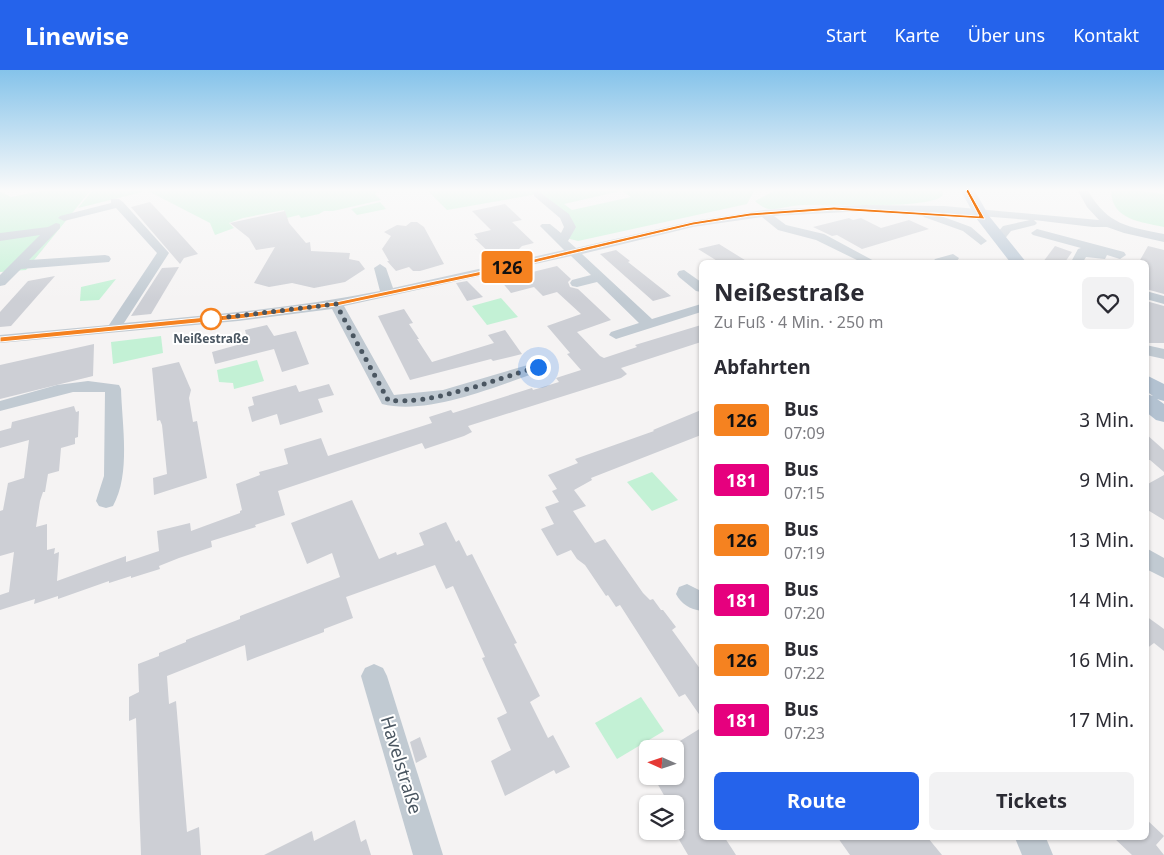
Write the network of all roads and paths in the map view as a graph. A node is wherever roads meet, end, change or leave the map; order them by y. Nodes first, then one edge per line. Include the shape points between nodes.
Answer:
1 (41, 228) edge
2 (54, 228) edge
3 (140, 228) edge
4 (548, 228) edge
5 (570, 228) edge
6 (678, 228) edge
7 (782, 228) edge
8 (963, 228) edge
9 (975, 228) edge
10 (991, 228) edge
11 (1008, 228) edge
12 (1038, 228) joint
13 (1059, 228) edge
14 (1097, 228) edge
15 (1114, 228) edge
16 (1123, 234) junction
17 (0, 237) edge
18 (999, 238) junction
19 (1164, 239) edge
20 (562, 241) junction
21 (985, 247) joint
22 (574, 252) junction
23 (953, 258) dead end
24 (105, 259) dead end
25 (1117, 259) edge
26 (866, 260) edge
27 (946, 260) edge
28 (1016, 260) edge
29 (1078, 260) edge
30 (62, 268) dead end
31 (380, 268) dead end
32 (14, 269) junction
33 (684, 274) dead end
34 (600, 277) junction
35 (0, 282) edge
36 (577, 282) dead end
37 (699, 286) edge
38 (388, 294) junction
39 (1149, 296) edge
40 (1164, 300) edge
41 (336, 304) junction
42 (699, 309) edge
43 (650, 325) junction
44 (114, 328) junction
45 (616, 335) dead end
46 (0, 339) edge
47 (1149, 351) edge
48 (1164, 354) edge
49 (538, 367) dead end
50 (1149, 383) edge
51 (1164, 394) edge
52 (1149, 403) edge
53 (0, 406) edge
54 (1164, 415) edge
55 (106, 501) dead end
56 (1149, 559) edge
57 (1164, 569) edge
58 (374, 676) dead end
59 (1031, 840) edge
60 (428, 855) edge
61 (1038, 855) edge

1 - 17 street
2 - 32 street
3 - 44 street via 163,253
4 - 20 street
5 - 20 street
6 - 22 street
7 - 26 street via 820,237
8 - 21 street
9 - 21 main road
10 - 18 main road
11 - 18 street
12 - 13 street
12 - 25 street
14 - 16 street
15 - 16 street
16 - 19 street
16 - 25 street
18 - 28 main road
20 - 22 street
22 - 34 street
22 - 38 street
23 - 27 street
24 - 32 street
25 - 29 street via 1084,252
30 - 32 street
31 - 38 street
32 - 35 street
33 - 37 street
34 - 36 street
34 - 43 street
38 - 41 street
39 - 40 street
41 - 44 street
41 - 49 street via 388,400 426,400
42 - 43 street
43 - 45 street
44 - 46 street
47 - 48 street
50 - 51 main road
52 - 54 main road
53 - 55 street via 82,386 113,389 114,476
56 - 57 street
58 - 60 street, Havelstraße
59 - 61 street

